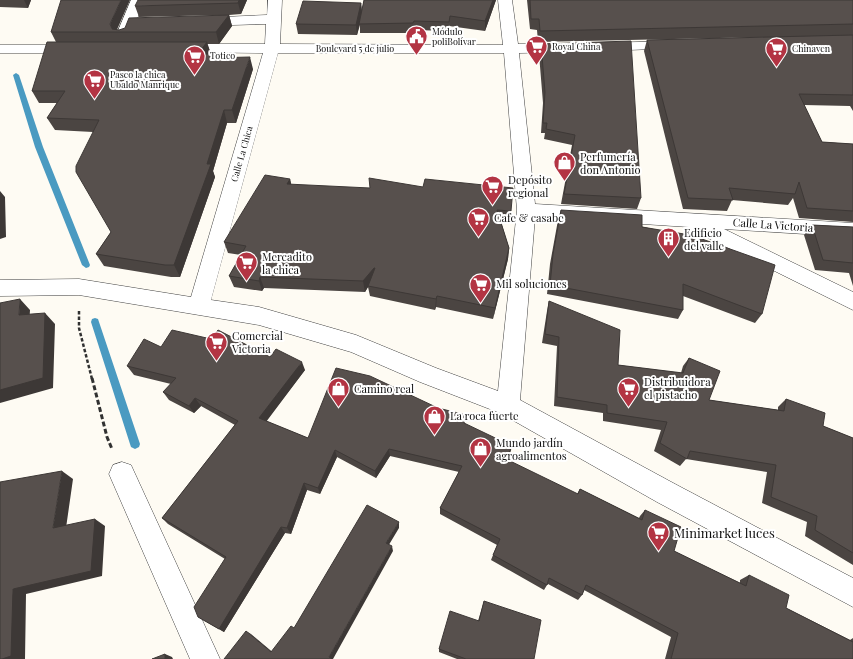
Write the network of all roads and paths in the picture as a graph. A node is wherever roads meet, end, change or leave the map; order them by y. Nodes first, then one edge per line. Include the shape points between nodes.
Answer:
1 (138, 0) edge
2 (275, 0) edge
3 (504, 0) edge
4 (274, 19) junction
5 (190, 22) edge
6 (128, 24) junction
7 (144, 24) edge
8 (690, 45) edge
9 (86, 48) edge
10 (102, 48) edge
11 (118, 48) junction
12 (133, 48) edge
13 (164, 48) edge
14 (0, 49) edge
15 (272, 49) junction
16 (511, 49) junction
17 (526, 210) junction
18 (689, 220) junction
19 (853, 230) edge
20 (79, 287) junction
21 (0, 288) edge
22 (853, 302) edge
23 (199, 306) junction
24 (508, 405) junction
25 (122, 474) joint
26 (853, 593) edge
27 (205, 659) edge

1 - 6 street
2 - 4 street, Calle La Chica
3 - 16 street
4 - 5 street
4 - 15 street, Calle La Chica
6 - 7 street
6 - 11 street
8 - 16 street, Boulevard 5 de julio
9 - 14 street
10 - 11 street
11 - 12 street
13 - 15 street, Boulevard 5 de julio
15 - 16 street, Boulevard 5 de julio
15 - 23 street, Calle La Chica
16 - 17 street
17 - 18 street, Calle La Victoria
17 - 24 street
18 - 19 street, Calle La Victoria
18 - 22 street
20 - 21 street
20 - 23 street
20 - 25 path via 78,328 107,437
23 - 24 street via 259,316 356,344
24 - 26 street via 666,494
25 - 27 street

